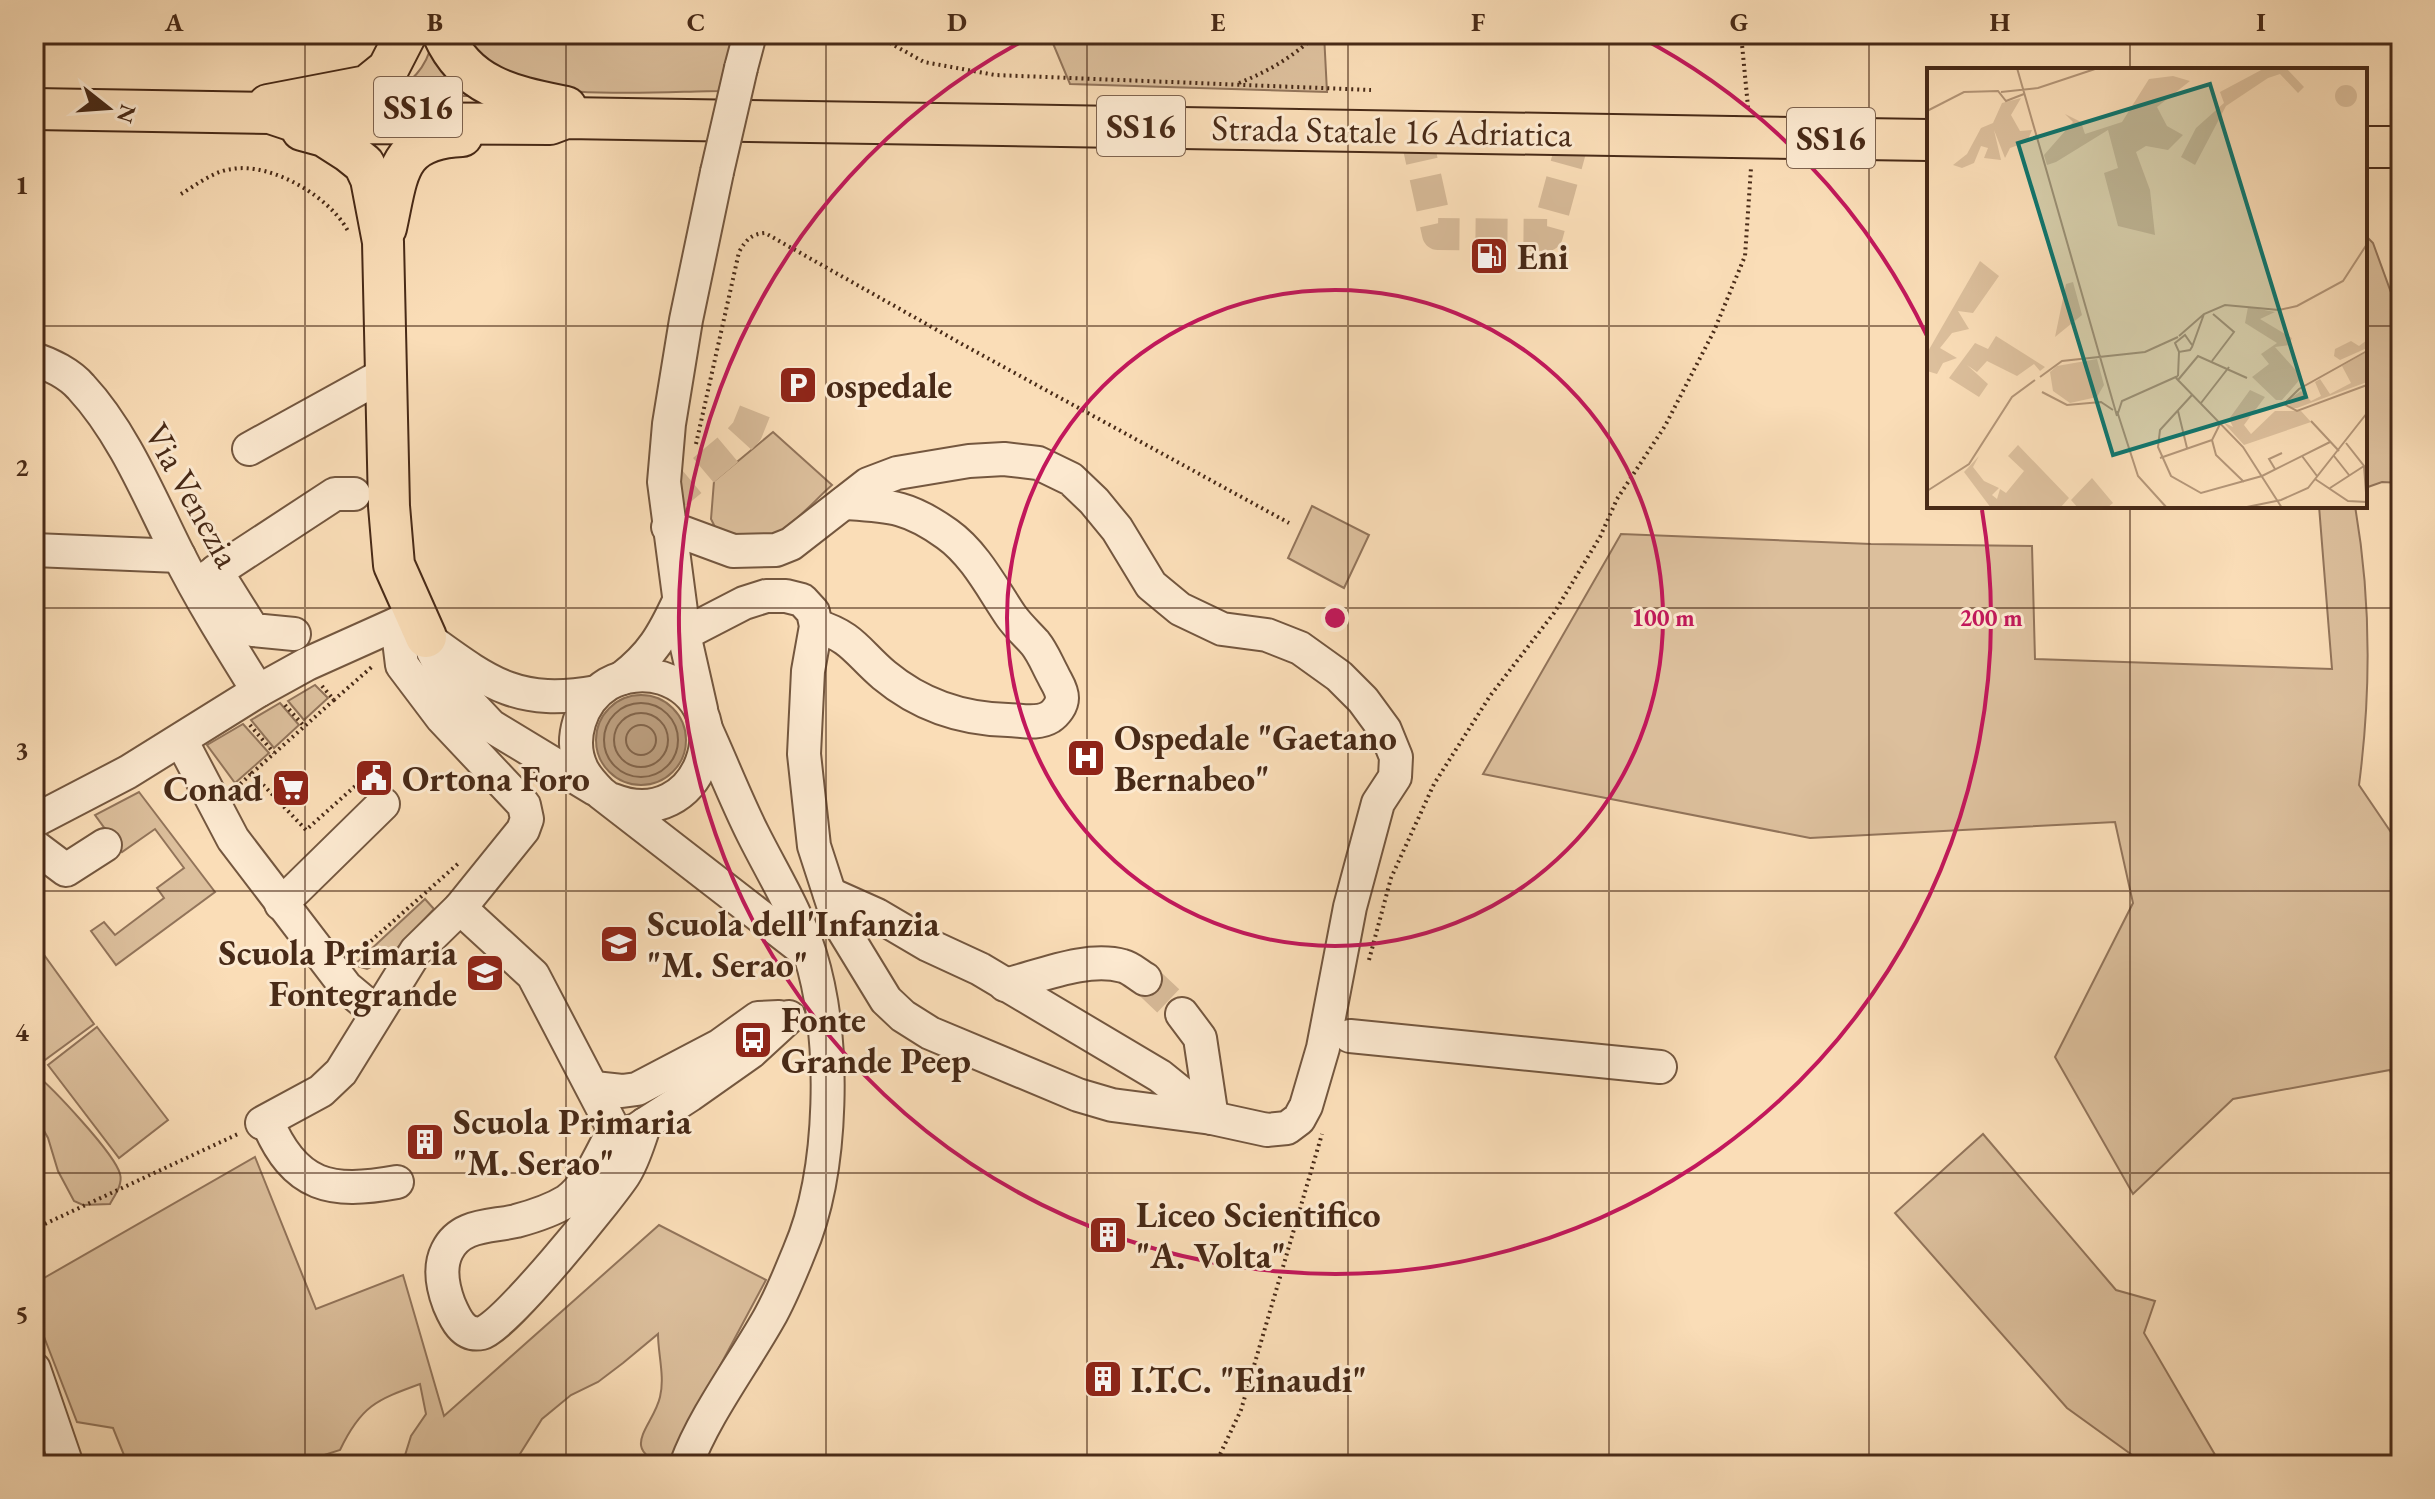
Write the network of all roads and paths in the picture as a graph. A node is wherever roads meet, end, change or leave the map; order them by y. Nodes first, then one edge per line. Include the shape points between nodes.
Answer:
1 (406, 34) edge
2 (443, 34) edge
3 (750, 34) edge
4 (874, 34) edge
5 (1317, 34) edge
6 (1741, 34) edge
7 (1237, 84) junction
8 (1371, 90) dead end
9 (34, 109) edge
10 (228, 112) junction
11 (621, 119) junction
12 (1744, 138) junction
13 (1927, 140) edge
14 (2367, 147) edge
15 (2401, 147) edge
16 (181, 194) dead end
17 (367, 240) junction
18 (34, 359) edge
19 (385, 374) junction
20 (249, 449) dead end
21 (695, 450) dead end
22 (354, 494) dead end
23 (844, 503) junction
24 (1289, 523) dead end
25 (668, 527) junction
26 (34, 550) edge
27 (179, 556) junction
28 (206, 578) junction
29 (679, 601) junction
30 (413, 625) junction
31 (816, 626) junction
32 (294, 634) dead end
33 (684, 634) junction
34 (610, 685) junction
35 (334, 700) dead end
36 (261, 704) junction
37 (704, 723) junction
38 (304, 726) junction
39 (181, 740) junction
40 (274, 753) junction
41 (252, 773) junction
42 (229, 794) dead end
43 (607, 797) junction
44 (383, 804) joint
45 (34, 821) edge
46 (105, 845) dead end
47 (34, 846) edge
48 (462, 860) dead end
49 (830, 894) junction
50 (281, 904) junction
51 (460, 908) junction
52 (810, 955) junction
53 (348, 961) dead end
54 (1367, 970) dead end
55 (1145, 979) tunnel mouth
56 (1005, 985) junction
57 (820, 1007) junction
58 (376, 1012) junction
59 (1182, 1014) tunnel mouth
60 (789, 1017) junction
61 (1350, 1036) dead end
62 (1660, 1067) dead end
63 (594, 1088) junction
64 (1212, 1118) junction
65 (264, 1122) junction
66 (645, 1124) junction
67 (1324, 1129) dead end
68 (614, 1130) junction
69 (397, 1182) dead end
70 (34, 1229) edge
71 (34, 1369) edge
72 (67, 1465) edge
73 (686, 1465) edge
74 (1215, 1465) edge

1 - 10 main road via 388,69 367,86
2 - 11 main road via 457,61 488,84 514,96
3 - 25 street, bridge via 686,320 669,424 664,482
4 - 7 path via 924,62 961,71
5 - 7 path via 1293,56
6 - 12 path
7 - 8 path
9 - 10 main road, Strada Statale 16 Adriatica / SS16
10 - 11 main road, Strada Statale 16 Adriatica / SS16 via 270,113 300,123 550,124 566,118
10 - 17 main road via 324,136 364,164 371,179
11 - 12 main road, Strada Statale 16 Adriatica / SS16
11 - 17 main road via 555,131 429,140 400,167
12 - 13 main road, Strada Statale 16 Adriatica / SS16, bridge
12 - 54 path via 1745,256 1714,331 1665,426 1617,499 1554,613 1490,696 1434,784 1391,878
14 - 15 main road
16 - 17 path via 232,168 257,170 319,196
17 - 19 main road
18 - 27 street, Via Venezia via 80,385 98,409
19 - 20 street
19 - 30 main road via 394,565
21 - 24 path via 739,252 755,234 765,233
22 - 28 street via 335,494
23 - 25 street via 776,550 733,551
23 - 31 street via 910,511 950,536 1045,659 1062,700 1057,712 1034,722 948,712 904,690 834,631
23 - 64 street via 868,484 897,473 969,461 1038,463 1071,479 1094,501 1151,585 1180,609 1222,629 1267,635 1300,648 1339,676 1385,730 1396,757 1395,777 1378,803 1367,843 1306,1106 1287,1128 1267,1130
25 - 29 street
26 - 27 street
27 - 28 street, Via Venezia
28 - 32 street via 253,630
28 - 36 street, Via Venezia
29 - 33 street
29 - 34 street via 655,647
30 - 34 street via 459,662 513,692 544,698
30 - 36 street via 322,657
30 - 43 street via 446,678 491,726
30 - 51 street via 402,665 527,812 523,830
31 - 33 street via 802,600 766,596
31 - 49 street via 804,754 814,846
33 - 37 street
34 - 37 street via 651,676 669,681 692,699
34 - 43 street via 581,716 576,744 583,772
35 - 38 path
36 - 38 path
36 - 39 street
36 - 40 path
37 - 43 street via 706,751 686,789 647,806
37 - 52 street
38 - 40 path
39 - 45 street
39 - 50 street via 233,839
40 - 41 path
41 - 42 path
41 - 44 path via 306,830 362,780
43 - 52 street
44 - 50 street
46 - 47 street via 66,870
48 - 53 path
49 - 56 street
49 - 64 street via 839,923 886,1000 930,1033 1101,1102
50 - 58 street via 346,987
51 - 58 street via 416,951
51 - 63 street via 533,975
52 - 57 street
55 - 56 street via 1108,963
56 - 64 street via 1160,1076
57 - 60 street
57 - 73 street via 826,1120 820,1182 801,1247 771,1316
58 - 65 street via 341,1072 321,1091
59 - 64 street via 1200,1038
60 - 63 street via 758,1018 719,1046 637,1089
60 - 66 street via 751,1052
61 - 62 street
63 - 68 street
65 - 69 street via 296,1168 314,1181 350,1188
65 - 70 path
66 - 68 street via 625,1133
66 - 68 street via 626,1173 527,1292 492,1328 470,1333 457,1323 445,1291 442,1263 454,1239 567,1200 587,1179
67 - 74 path via 1241,1410
71 - 72 street

